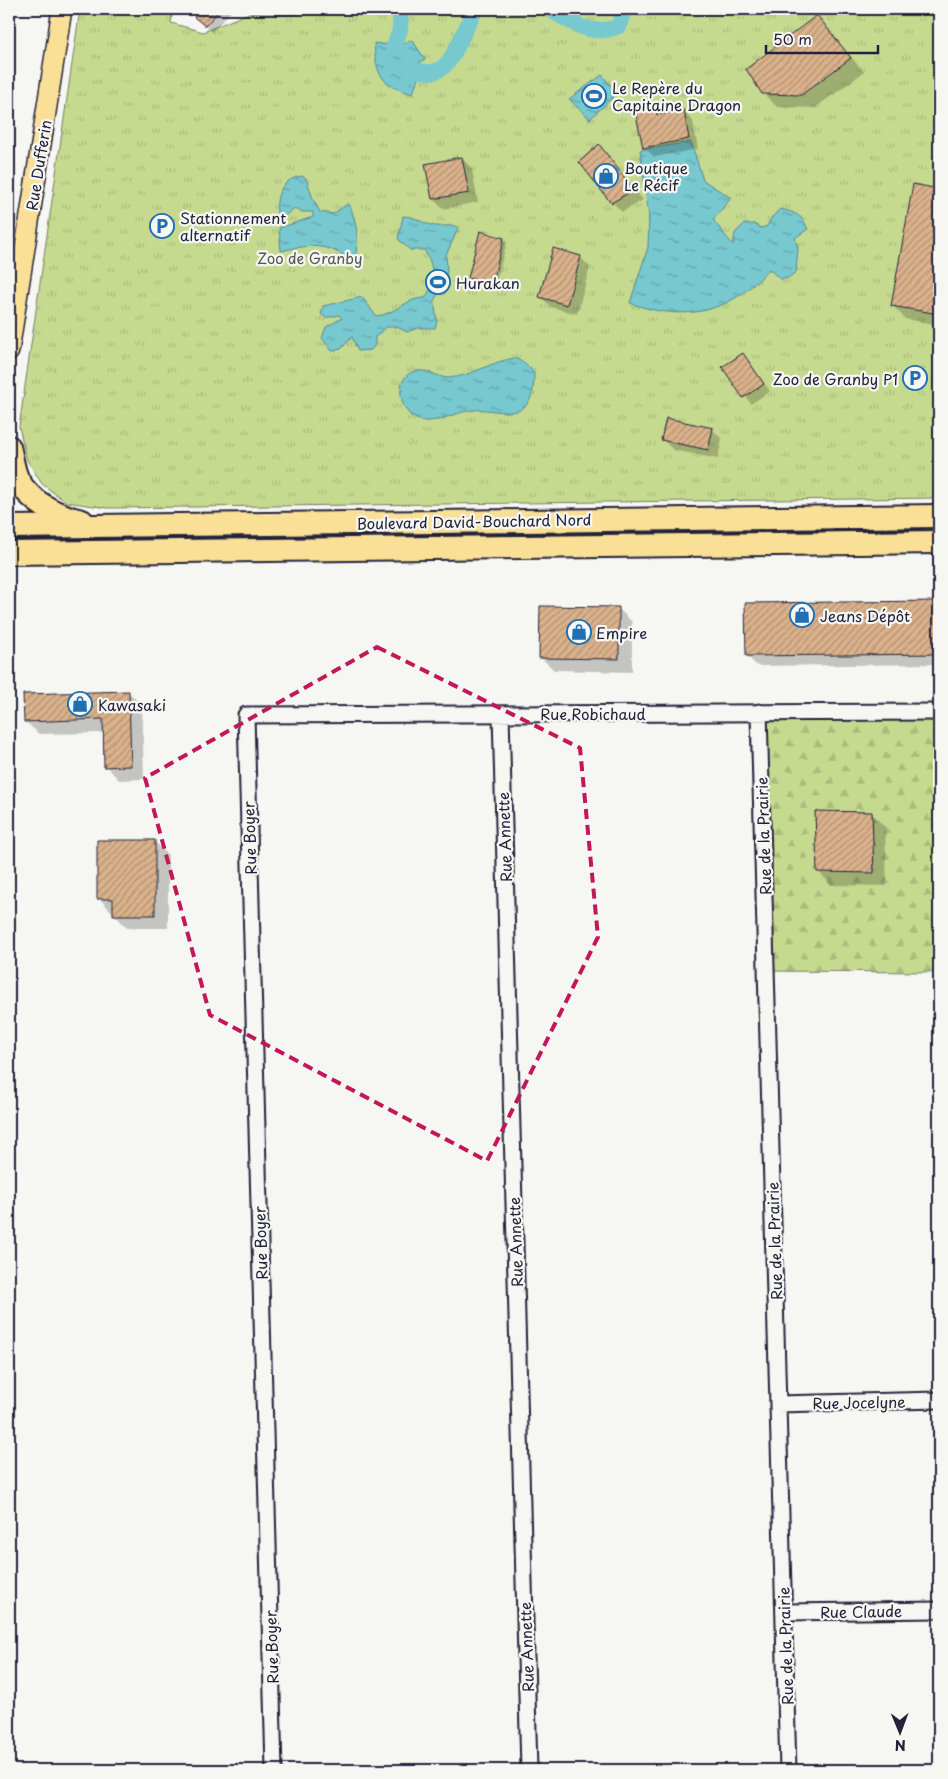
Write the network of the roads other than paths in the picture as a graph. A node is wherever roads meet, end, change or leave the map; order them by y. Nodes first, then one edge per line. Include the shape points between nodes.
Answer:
1 (62, 9) edge
2 (9, 351) edge
3 (9, 447) edge
4 (939, 516) edge
5 (108, 526) junction
6 (9, 527) edge
7 (939, 542) edge
8 (9, 553) edge
9 (759, 712) junction
10 (939, 712) edge
11 (501, 714) junction
12 (246, 715) joint
13 (939, 1400) edge
14 (778, 1404) junction
15 (939, 1610) edge
16 (784, 1612) junction
17 (274, 1770) edge
18 (529, 1770) edge
19 (788, 1770) edge

1 - 2 main road, Rue Dufferin
3 - 5 highway via 18,480 34,500 66,517
4 - 5 highway, Boulevard David-Bouchard Nord
5 - 6 highway, Boulevard David-Bouchard Nord
7 - 8 highway, Boulevard David-Bouchard Nord
9 - 10 street, Rue Robichaud
9 - 11 street, Rue Robichaud
9 - 14 street, Rue de la Prairie
11 - 12 street, Rue Robichaud
11 - 18 street, Rue Annette
12 - 17 street, Rue Boyer
13 - 14 street, Rue Jocelyne
14 - 16 street, Rue de la Prairie
15 - 16 street, Rue Claude
16 - 19 street, Rue de la Prairie

